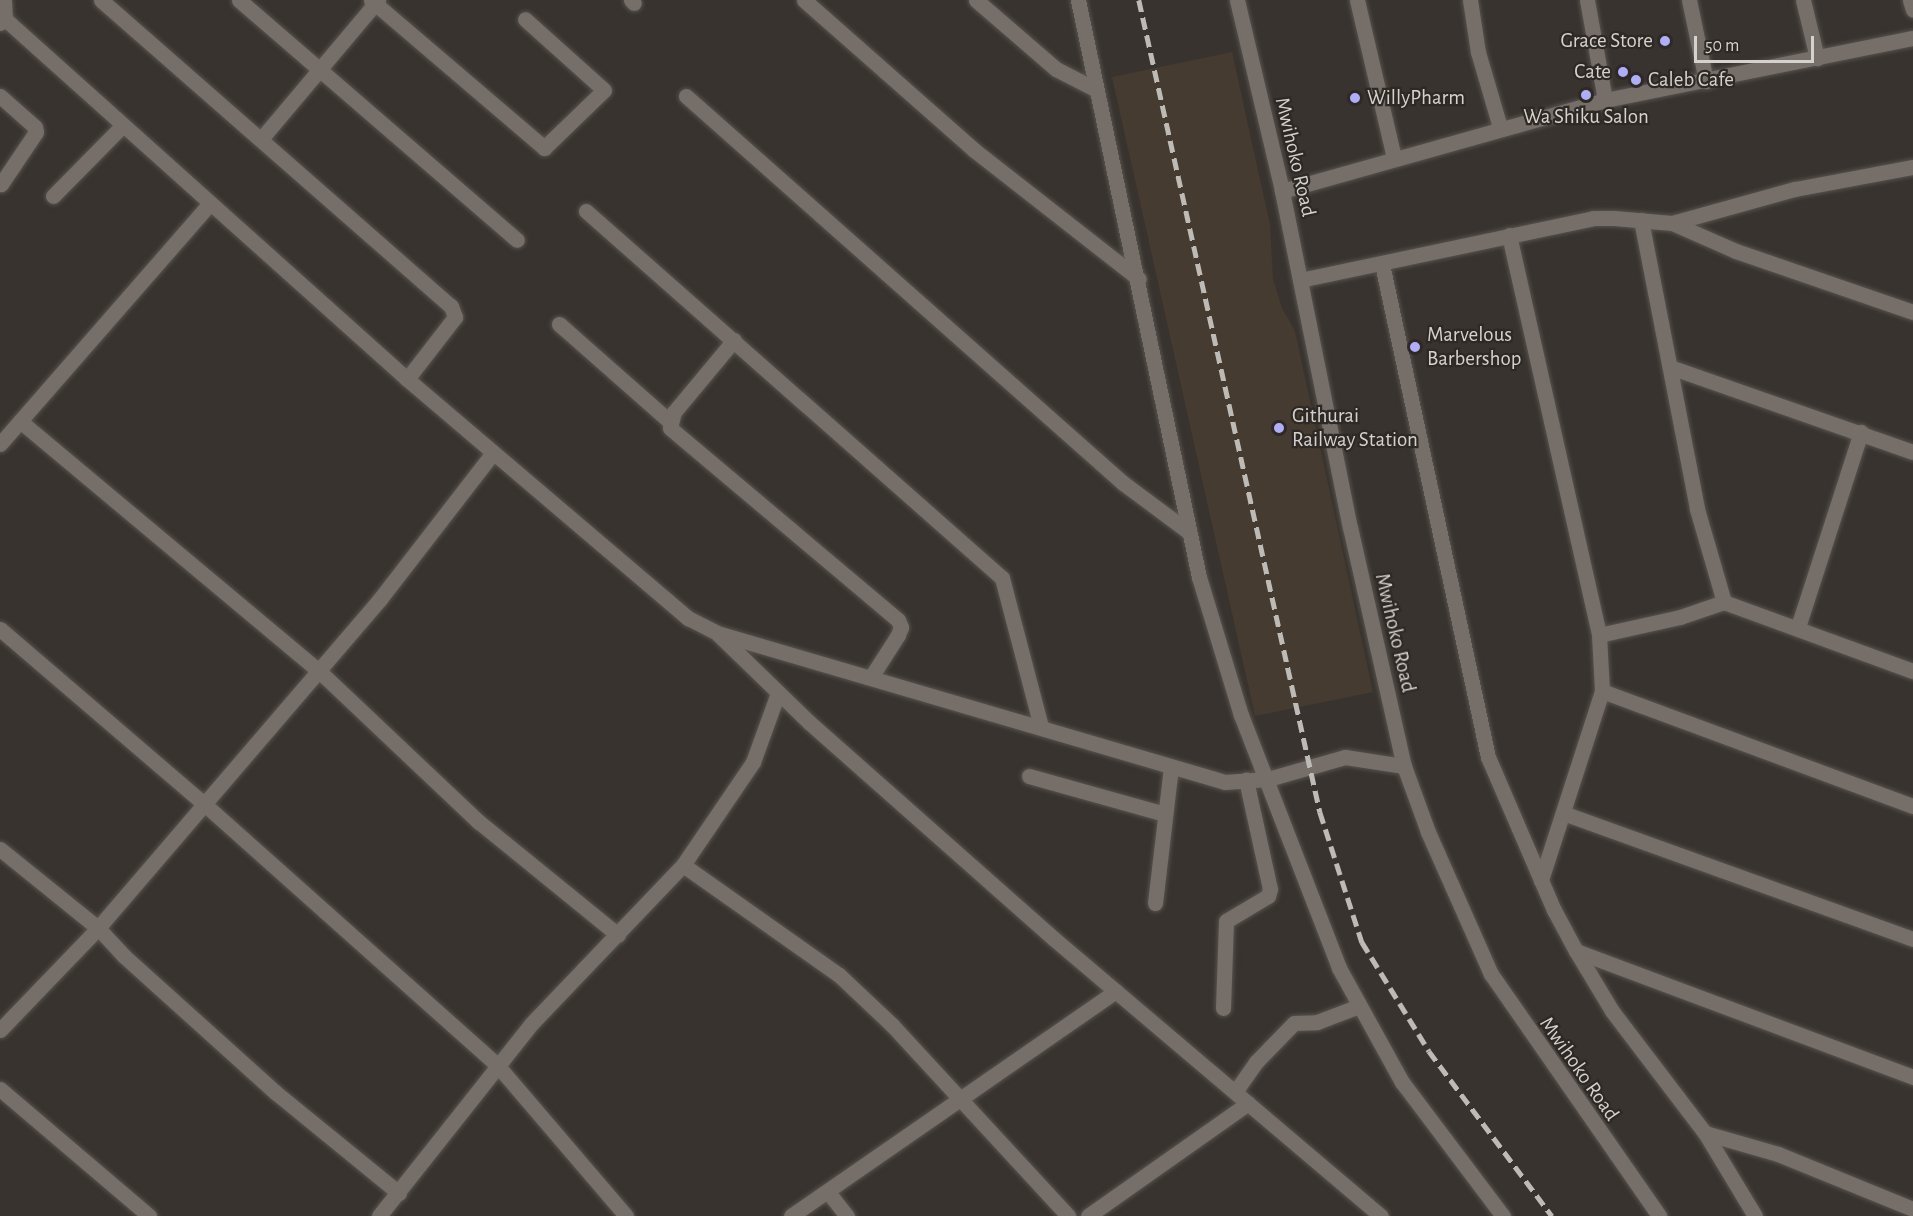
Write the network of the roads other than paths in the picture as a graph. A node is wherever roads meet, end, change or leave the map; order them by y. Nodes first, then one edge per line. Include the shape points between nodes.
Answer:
1 (4, 0) edge
2 (101, 0) edge
3 (239, 0) edge
4 (804, 0) edge
5 (976, 0) edge
6 (1078, 0) edge
7 (1237, 0) edge
8 (1357, 0) edge
9 (1470, 0) edge
10 (1587, 0) edge
11 (1689, 0) edge
12 (1803, 0) edge
13 (1910, 0) edge
14 (375, 1) edge
15 (1913, 10) edge
16 (525, 19) dead end
17 (2, 21) edge
18 (1913, 38) edge
19 (1817, 58) junction
20 (320, 70) junction
21 (1706, 81) junction
22 (1097, 90) junction
23 (0, 96) edge
24 (686, 96) dead end
25 (1605, 100) junction
26 (122, 126) junction
27 (1500, 127) junction
28 (261, 139) junction
29 (1394, 158) junction
30 (1913, 167) edge
31 (2, 184) dead end
32 (1282, 191) junction
33 (53, 196) dead end
34 (208, 204) junction
35 (586, 211) dead end
36 (1641, 220) junction
37 (1672, 223) junction
38 (1509, 235) junction
39 (517, 240) dead end
40 (1382, 264) junction
41 (1139, 279) junction
42 (1300, 280) junction
43 (1913, 299) edge
44 (1892, 304) junction
45 (1913, 312) edge
46 (559, 324) dead end
47 (734, 340) junction
48 (1670, 367) junction
49 (406, 379) junction
50 (20, 421) junction
51 (669, 421) junction
52 (1861, 432) junction
53 (0, 444) edge
54 (1913, 452) edge
55 (493, 453) junction
56 (1189, 532) junction
57 (1724, 602) junction
58 (1798, 627) junction
59 (0, 628) edge
60 (717, 633) junction
61 (1599, 635) junction
62 (1912, 666) edge
63 (318, 670) junction
64 (871, 677) junction
65 (1602, 691) junction
66 (778, 693) junction
67 (1041, 727) junction
68 (1404, 766) junction
69 (1171, 767) junction
70 (1029, 776) dead end
71 (1268, 779) junction
72 (1246, 780) junction
73 (202, 802) junction
74 (1913, 806) edge
75 (1563, 813) junction
76 (1166, 814) junction
77 (0, 849) edge
78 (683, 865) junction
79 (1541, 880) junction
80 (1155, 903) dead end
81 (98, 928) junction
82 (618, 935) junction
83 (1913, 939) edge
84 (1575, 951) junction
85 (1116, 991) junction
86 (1359, 1006) junction
87 (1223, 1008) dead end
88 (0, 1030) edge
89 (498, 1066) junction
90 (1913, 1077) edge
91 (0, 1089) edge
92 (1235, 1092) junction
93 (962, 1099) junction
94 (1248, 1103) junction
95 (1705, 1133) junction
96 (828, 1192) junction
97 (399, 1193) junction
98 (1913, 1209) edge
99 (1063, 1214) edge
100 (1379, 1215) edge
101 (149, 1216) edge
102 (379, 1216) edge
103 (626, 1216) edge
104 (791, 1216) edge
105 (847, 1216) edge
106 (1088, 1216) edge
107 (1503, 1216) edge
108 (1659, 1216) edge
109 (1755, 1216) edge

1 - 17 street
2 - 28 street
3 - 20 street
4 - 41 street via 974,150 1116,265
5 - 22 street via 1056,69
6 - 22 street
7 - 32 street, Mwihoko Road
8 - 29 street
9 - 27 street via 1478,52
10 - 25 street
11 - 21 street
12 - 19 street
13 - 15 street
14 - 16 street via 544,148 604,90
14 - 20 street
17 - 26 street
18 - 19 street
19 - 21 street
20 - 28 street
20 - 39 street
21 - 25 street
22 - 41 street
23 - 31 street via 36,132
24 - 56 street via 1114,475
25 - 27 street
26 - 33 street
26 - 34 street
27 - 29 street
28 - 49 street via 455,311 455,317
29 - 32 street
30 - 37 street via 1795,189
32 - 42 street, Mwihoko Road
34 - 49 street
34 - 50 street
35 - 47 street
36 - 37 street
36 - 38 street via 1593,218
36 - 48 street
37 - 44 street via 1736,251
38 - 40 street
38 - 61 street
40 - 42 street
40 - 79 street via 1488,757
41 - 56 street
42 - 68 street, Mwihoko Road
43 - 44 street
44 - 45 street
46 - 51 street
47 - 51 street
47 - 67 street via 1002,578
48 - 52 street
48 - 57 street via 1697,509
49 - 55 street
50 - 53 street
50 - 63 street
51 - 64 street via 670,428 898,620 898,636
52 - 54 street
52 - 58 street
55 - 60 street via 664,601
55 - 63 street via 380,599
56 - 71 street via 1241,715
57 - 58 street
57 - 61 street via 1680,617
58 - 62 street
59 - 73 street
60 - 64 street
60 - 66 street
61 - 65 street
63 - 73 street
63 - 82 street via 479,822
64 - 67 street
65 - 74 street
65 - 75 street
66 - 78 street via 753,762
66 - 85 street
67 - 69 street
68 - 71 street via 1345,757
68 - 108 street, Mwihoko Road via 1491,974
69 - 72 street via 1225,782
69 - 76 street
70 - 76 street
71 - 72 street
71 - 86 street via 1339,969
72 - 87 street via 1270,889 1268,896 1226,921
73 - 81 street
73 - 89 street
75 - 79 street
75 - 83 street
76 - 80 street
77 - 81 street
78 - 82 street
78 - 93 street via 839,975
79 - 84 street
81 - 88 street
81 - 97 street via 274,1092
82 - 89 street via 532,1023
84 - 90 street
84 - 95 street via 1612,1011
85 - 92 street
85 - 93 street
86 - 92 street via 1317,1022 1294,1023 1256,1062
86 - 107 street via 1402,1082
89 - 97 street
89 - 103 street
91 - 101 street
92 - 94 street
93 - 96 street
93 - 99 street
94 - 100 street
94 - 106 street
95 - 98 street via 1778,1154
95 - 109 street
96 - 104 street
96 - 105 street
97 - 102 street

